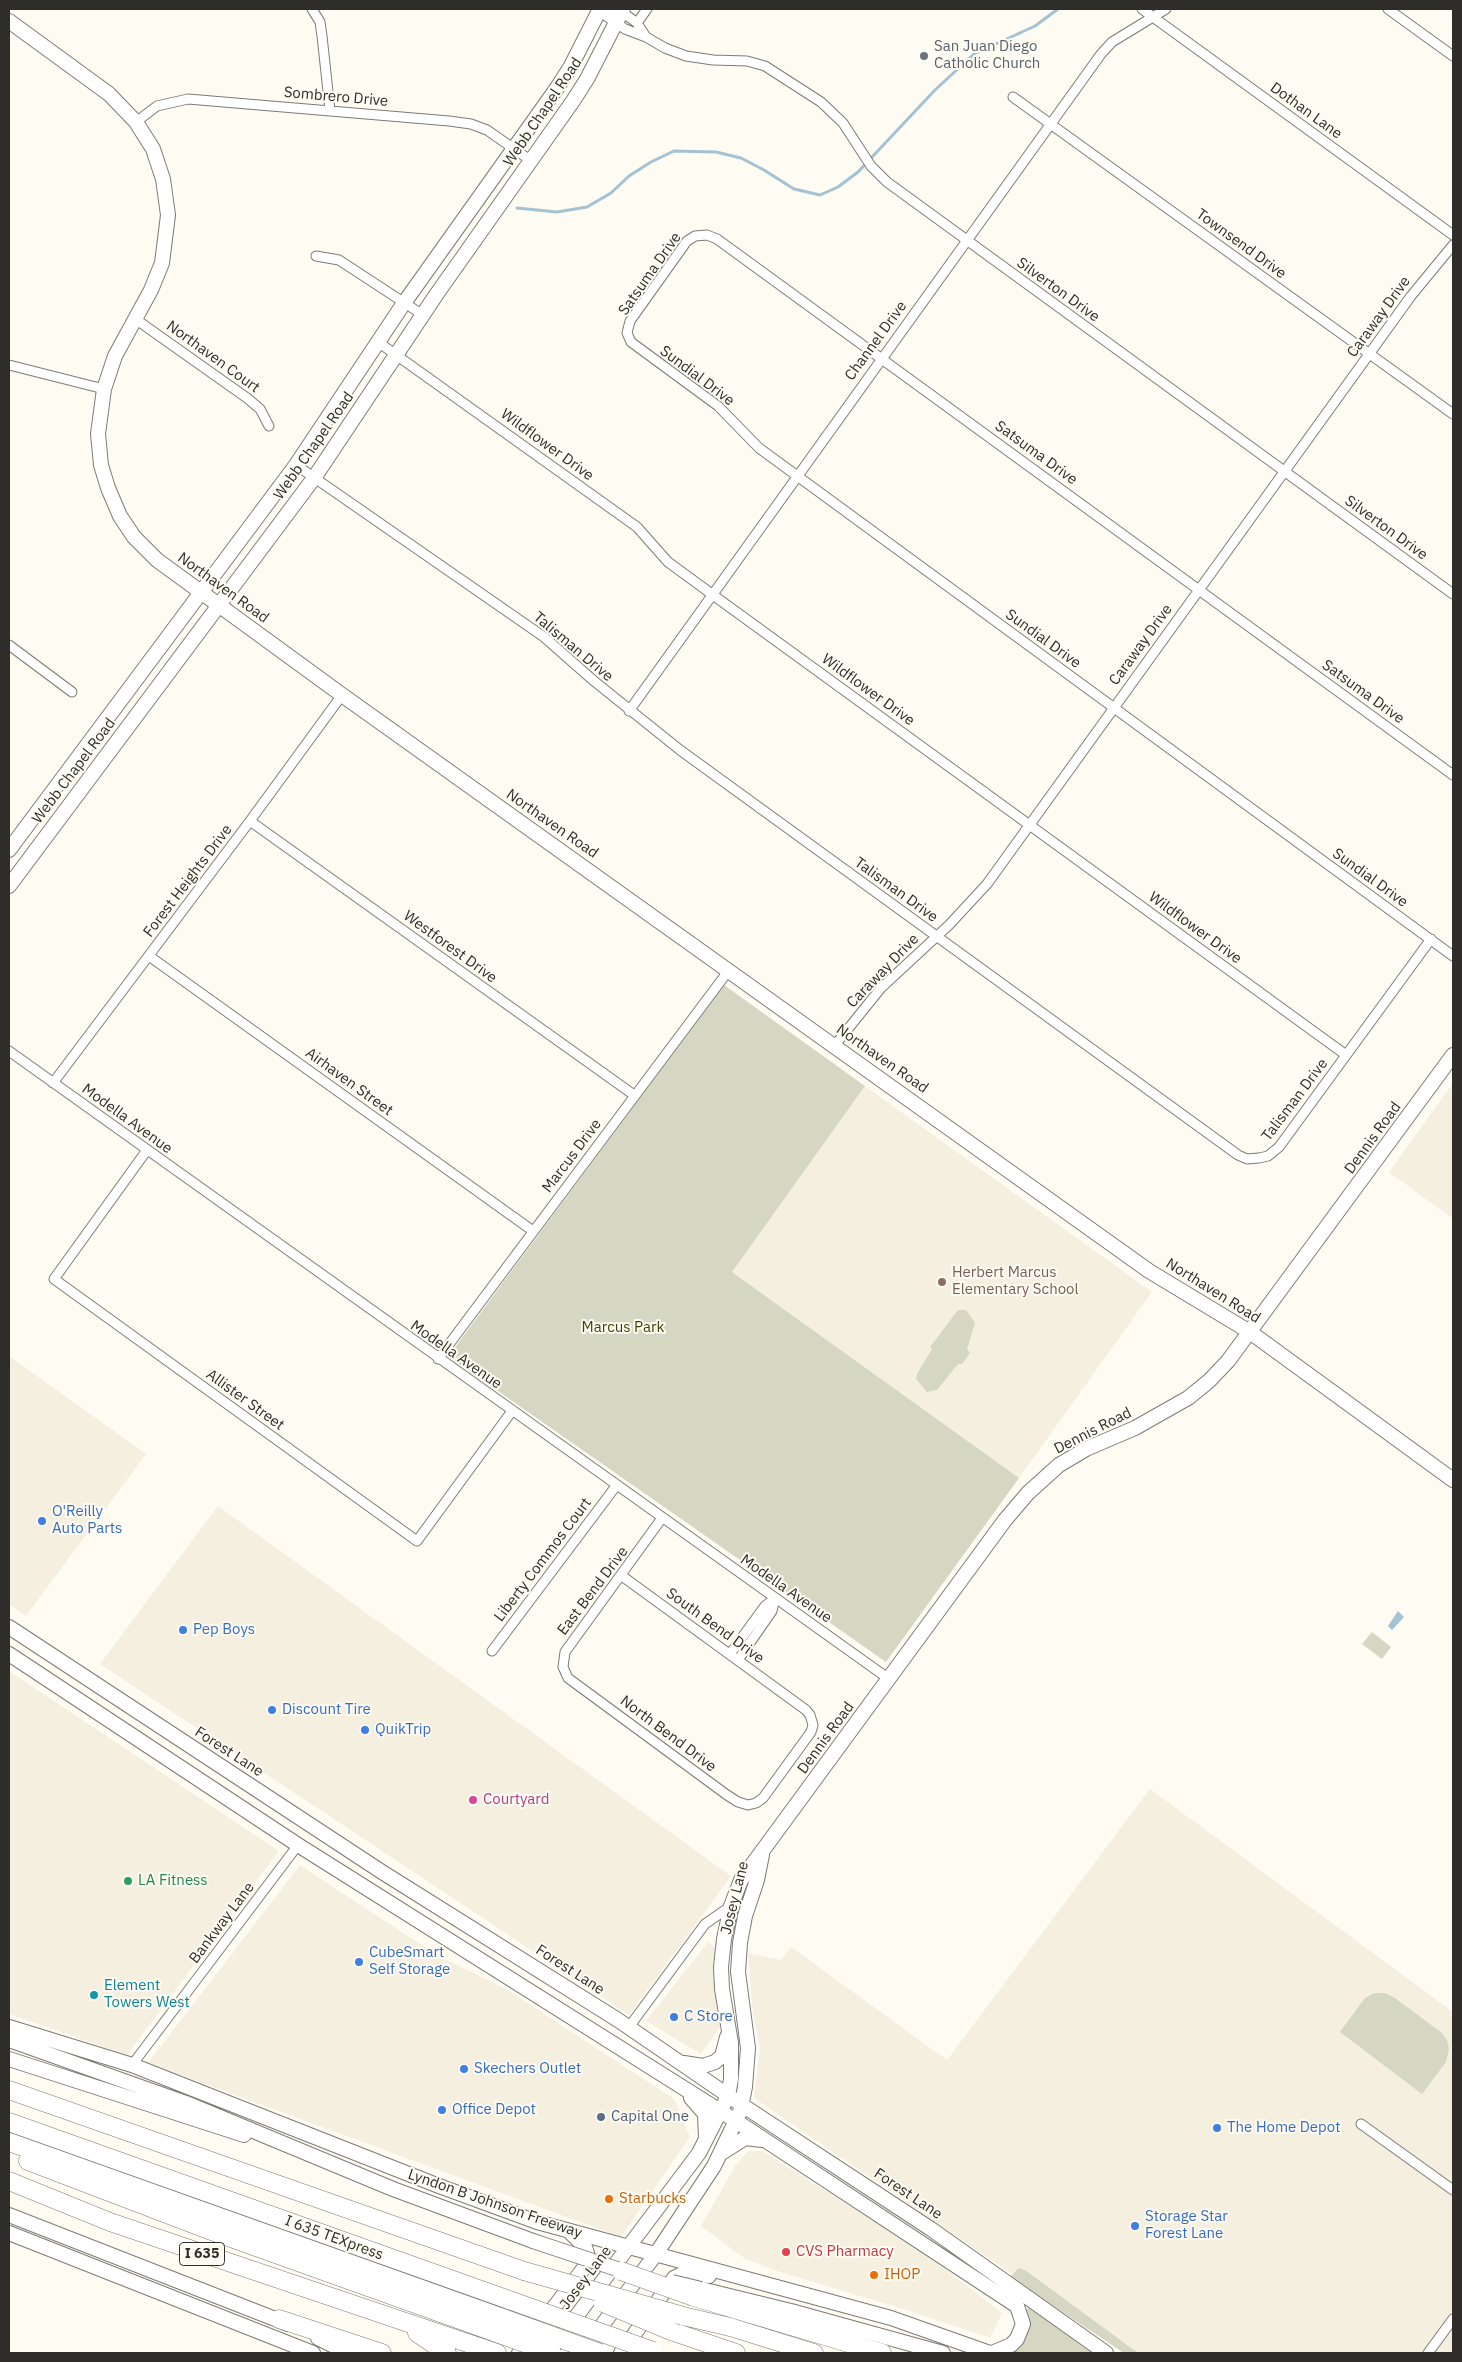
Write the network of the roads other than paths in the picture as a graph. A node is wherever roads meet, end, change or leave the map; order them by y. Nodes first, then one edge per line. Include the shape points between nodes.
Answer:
1 (312, 9) edge
2 (598, 9) edge
3 (647, 9) edge
4 (1142, 9) edge
5 (1166, 9) edge
6 (1388, 9) edge
7 (620, 15) edge
8 (1153, 17) junction
9 (9, 21) edge
10 (636, 23) junction
11 (646, 36) junction
12 (1453, 56) edge
13 (1013, 96) dead end
14 (330, 110) junction
15 (136, 122) junction
16 (1051, 123) junction
17 (514, 148) junction
18 (530, 160) junction
19 (1453, 234) edge
20 (966, 240) junction
21 (1453, 245) edge
22 (316, 256) dead end
23 (404, 303) junction
24 (422, 316) junction
25 (134, 318) junction
26 (627, 334) joint
27 (378, 342) junction
28 (1369, 353) junction
29 (396, 354) junction
30 (882, 358) junction
31 (9, 365) edge
32 (104, 390) junction
33 (1453, 414) edge
34 (268, 426) dead end
35 (296, 465) junction
36 (1284, 471) junction
37 (797, 476) junction
38 (314, 478) junction
39 (1198, 589) junction
40 (200, 593) junction
41 (712, 594) junction
42 (1453, 594) edge
43 (218, 605) junction
44 (9, 645) edge
45 (72, 692) dead end
46 (342, 695) junction
47 (1113, 707) junction
48 (629, 711) junction
49 (1453, 775) edge
50 (250, 821) junction
51 (1029, 825) junction
52 (9, 850) edge
53 (9, 886) edge
54 (936, 937) junction
55 (1431, 939) junction
56 (149, 956) junction
57 (1453, 956) edge
58 (729, 970) junction
59 (835, 1045) junction
60 (9, 1051) edge
61 (1346, 1055) junction
62 (1453, 1055) edge
63 (53, 1083) junction
64 (634, 1095) junction
65 (147, 1150) junction
66 (533, 1231) junction
67 (1250, 1332) junction
68 (438, 1359) junction
69 (512, 1411) junction
70 (1453, 1480) edge
71 (616, 1486) junction
72 (662, 1518) junction
73 (622, 1576) junction
74 (775, 1598) junction
75 (9, 1627) edge
76 (492, 1651) dead end
77 (9, 1654) edge
78 (730, 1654) junction
79 (738, 1660) junction
80 (889, 1679) junction
81 (573, 1682) joint
82 (109, 1693) junction
83 (96, 1712) junction
84 (748, 1805) joint
85 (312, 1826) junction
86 (298, 1845) junction
87 (762, 1851) junction
88 (731, 1906) junction
89 (462, 1921) junction
90 (450, 1940) junction
91 (722, 1960) junction
92 (738, 1961) junction
93 (587, 2000) junction
94 (575, 2018) junction
95 (728, 2024) junction
96 (9, 2027) edge
97 (629, 2027) junction
98 (9, 2040) edge
99 (9, 2059) edge
100 (679, 2061) junction
101 (132, 2065) junction
102 (675, 2081) junction
103 (9, 2090) edge
104 (728, 2096) junction
105 (742, 2106) junction
106 (722, 2112) junction
107 (736, 2120) junction
108 (9, 2122) edge
109 (1361, 2124) dead end
110 (768, 2141) junction
111 (9, 2142) edge
112 (706, 2142) junction
113 (9, 2154) edge
114 (721, 2154) junction
115 (312, 2156) junction
116 (9, 2181) edge
117 (1453, 2190) edge
118 (9, 2215) edge
119 (569, 2232) junction
120 (9, 2233) edge
121 (630, 2247) junction
122 (656, 2254) junction
123 (524, 2271) junction
124 (621, 2271) joint
125 (739, 2276) junction
126 (998, 2285) junction
127 (697, 2293) junction
128 (279, 2319) junction
129 (1453, 2319) edge
130 (398, 2320) junction
131 (495, 2324) junction
132 (313, 2353) edge
133 (348, 2353) edge
134 (382, 2353) edge
135 (448, 2353) edge
136 (497, 2353) edge
137 (519, 2353) edge
138 (550, 2353) edge
139 (581, 2353) edge
140 (600, 2353) edge
141 (621, 2353) edge
142 (659, 2353) edge
143 (736, 2353) edge
144 (814, 2353) edge
145 (882, 2353) edge
146 (943, 2353) edge
147 (991, 2353) edge
148 (1106, 2353) edge
149 (1428, 2353) edge

1 - 14 street via 320,22
2 - 7 street, Silverton Drive
2 - 17 main road, Webb Chapel Road via 571,66
3 - 10 street
4 - 8 street, Dothan Lane
5 - 8 street, Channel Drive
6 - 12 street
7 - 10 street, Silverton Drive
7 - 11 street, Silverton Drive via 638,35
7 - 18 main road, Webb Chapel Road via 587,79
8 - 16 street, Channel Drive via 1112,42
8 - 19 street, Dothan Lane
9 - 15 main road, Northaven Road via 109,94
10 - 11 street, Silverton Drive
11 - 20 street, Silverton Drive via 686,56 746,62 777,72 832,111 871,166 887,182
13 - 16 street, Townsend Drive
14 - 15 street, Sombrero Drive via 188,99 157,106
14 - 17 street, Sombrero Drive via 471,124
15 - 25 main road, Northaven Road via 154,149 163,179 168,215 162,263 152,290
16 - 20 street, Channel Drive
16 - 28 street, Townsend Drive
17 - 18 street, Sombrero Drive
17 - 23 main road, Webb Chapel Road
18 - 24 main road, Webb Chapel Road
20 - 30 street, Channel Drive
20 - 36 street, Silverton Drive
21 - 28 street, Caraway Drive
22 - 23 street via 339,260
23 - 24 street
23 - 27 main road, Webb Chapel Road
24 - 29 main road, Webb Chapel Road
25 - 32 main road, Northaven Road via 115,356
25 - 34 street, Northaven Court via 248,398 260,409
26 - 30 street, Satsuma Drive via 630,321 687,241 707,235
26 - 37 street, Sundial Drive via 638,349 718,406 759,448
27 - 29 street, Wildflower Drive
27 - 35 main road, Webb Chapel Road
28 - 33 street, Townsend Drive
28 - 36 street, Caraway Drive
29 - 38 main road, Webb Chapel Road
29 - 41 street, Wildflower Drive via 637,527 668,562
30 - 37 street, Channel Drive
30 - 39 street, Satsuma Drive
31 - 32 street
32 - 40 main road, Northaven Road via 98,434 101,465 120,516 134,537 157,560
35 - 38 street, Talisman Drive
35 - 40 main road, Webb Chapel Road
36 - 39 street, Caraway Drive
36 - 42 street, Silverton Drive
37 - 41 street, Channel Drive
37 - 47 street, Sundial Drive
38 - 43 main road, Webb Chapel Road
38 - 48 street, Talisman Drive via 544,637
39 - 47 street, Caraway Drive
39 - 49 street, Satsuma Drive
40 - 43 main road, Northaven Road
40 - 52 main road, Webb Chapel Road
41 - 48 street, Channel Drive
41 - 51 street, Wildflower Drive
43 - 46 main road, Northaven Road
43 - 53 main road, Webb Chapel Road
44 - 45 street
46 - 50 street, Forest Heights Drive
46 - 58 main road, Northaven Road
47 - 51 street, Caraway Drive
47 - 55 street, Sundial Drive
48 - 54 street, Talisman Drive
50 - 56 street, Forest Heights Drive
50 - 64 street, Westforest Drive
51 - 54 street, Caraway Drive via 974,899
51 - 61 street, Wildflower Drive
54 - 59 street, Caraway Drive via 881,988
54 - 61 street, Talisman Drive via 1238,1155 1247,1158 1268,1156 1279,1147
55 - 57 street, Sundial Drive
55 - 61 street, Talisman Drive
56 - 63 street, Forest Heights Drive
56 - 66 street, Airhaven Street
58 - 59 main road, Northaven Road
58 - 64 street, Marcus Drive
59 - 67 main road, Northaven Road via 1149,1271
60 - 63 street, Modella Avenue
62 - 67 main road, Dennis Road
63 - 65 street, Modella Avenue
64 - 66 street, Marcus Drive
65 - 68 street, Modella Avenue
65 - 69 street, Allister Street via 54,1279 418,1541
66 - 68 street, Marcus Drive
67 - 70 main road, Northaven Road
67 - 80 main road, Dennis Road via 1228,1361 1188,1398 1135,1428 1086,1449 1058,1466 1028,1493
68 - 69 street, Modella Avenue
69 - 71 street, Modella Avenue
71 - 72 street, Modella Avenue
71 - 76 street, Liberty Commos Court
72 - 73 street, East Bend Drive
72 - 74 street, Modella Avenue
73 - 78 street, South Bend Drive
73 - 81 street, East Bend Drive via 565,1652 563,1668
74 - 78 street via 764,1606
74 - 79 street via 772,1611
74 - 80 street, Modella Avenue
75 - 82 main road, Forest Lane
77 - 83 main road, Forest Lane
78 - 79 street, South Bend Drive
79 - 84 street, South Bend Drive via 791,1699 810,1716 813,1725 763,1798
80 - 87 main road, Dennis Road
81 - 84 street, North Bend Drive via 727,1795
82 - 83 main road
82 - 85 main road, Forest Lane
83 - 86 main road, Forest Lane
85 - 86 main road
85 - 89 main road, Forest Lane
86 - 90 main road, Forest Lane
86 - 101 street, Bankway Lane
87 - 88 main road, Josey Lane via 741,1880
87 - 92 main road, Josey Lane via 757,1880 745,1916
88 - 91 main road, Josey Lane
88 - 97 street via 706,1924
89 - 90 main road
89 - 93 main road, Forest Lane
90 - 94 main road, Forest Lane
91 - 92 main road
91 - 95 main road, Josey Lane via 722,1989
92 - 105 main road, Josey Lane via 748,2048
93 - 94 main road
93 - 97 main road, Forest Lane
94 - 102 main road, Forest Lane
95 - 100 main road via 726,2046 715,2062 691,2066
95 - 104 main road, Josey Lane via 732,2063
96 - 101 main road, Lyndon B Johnson Freeway
97 - 100 main road, Forest Lane
98 - 115 main road via 186,2103
99 - 115 main road
100 - 104 main road, Forest Lane
101 - 119 main road, Lyndon B Johnson Freeway via 439,2186
102 - 106 main road, Forest Lane
102 - 112 main road via 705,2114
103 - 123 highway
104 - 105 main road, Forest Lane
104 - 106 main road, Josey Lane
105 - 107 main road, Josey Lane
105 - 126 main road, Forest Lane via 868,2186
106 - 107 main road, Forest Lane
106 - 112 main road, Josey Lane
107 - 110 main road, Forest Lane
107 - 114 main road, Josey Lane
108 - 142 highway, I 635 TEXpress, bridge
109 - 117 street
110 - 114 main road via 746,2138
110 - 126 main road, Forest Lane
111 - 131 highway, I 635 TEXpress
112 - 121 main road, Josey Lane
113 - 131 highway via 218,2234
114 - 122 main road, Josey Lane
115 - 124 main road, bridge via 450,2212
116 - 130 highway, I 635 via 110,2222
118 - 128 main road
119 - 121 main road, Lyndon B Johnson Freeway
119 - 137 main road via 585,2247 588,2260
120 - 132 main road
121 - 122 main road, Lyndon B Johnson Freeway
121 - 138 main road, Josey Lane
122 - 125 main road, Lyndon B Johnson Freeway
122 - 139 main road, Josey Lane
123 - 143 highway, bridge via 672,2331
123 - 144 highway, bridge
124 - 127 highway, bridge
125 - 141 main road via 720,2279 684,2273 674,2278
125 - 147 main road, Lyndon B Johnson Freeway via 891,2318
126 - 147 main road via 1017,2306 1023,2324 1011,2345
126 - 148 main road, Forest Lane
127 - 145 highway
127 - 146 main road via 791,2310
128 - 133 main road
128 - 134 highway
129 - 149 street
130 - 135 highway
130 - 136 highway, I 635
131 - 138 highway, bridge
131 - 140 highway, I 635 TEXpress, bridge

